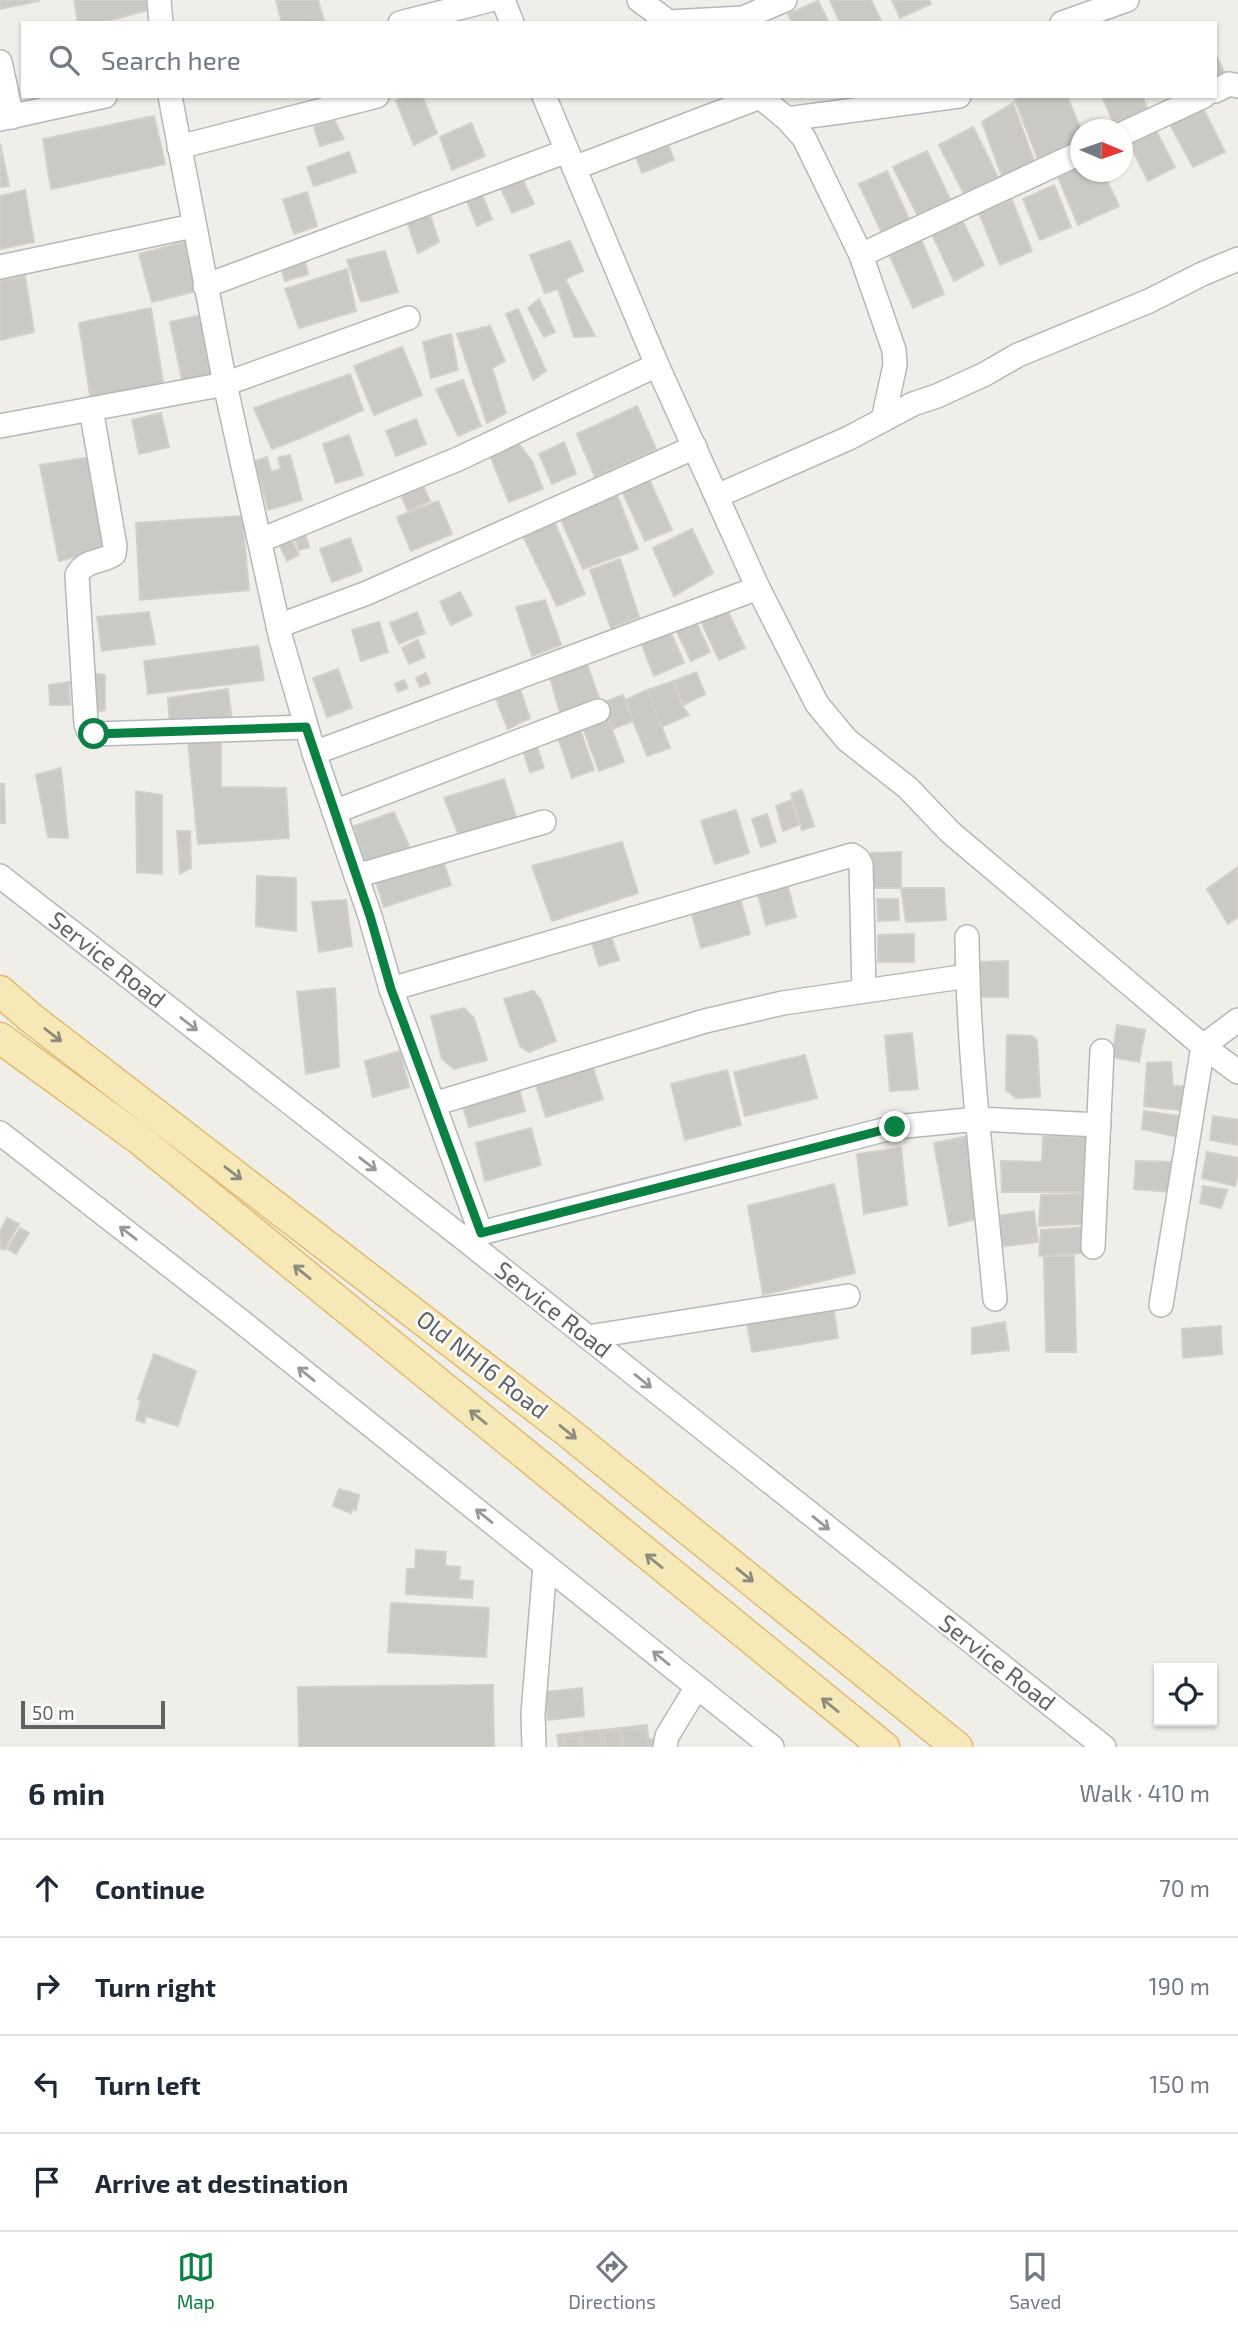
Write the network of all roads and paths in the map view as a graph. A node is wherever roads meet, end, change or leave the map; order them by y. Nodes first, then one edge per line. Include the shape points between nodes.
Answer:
1 (159, 0) edge
2 (639, 0) edge
3 (785, 0) edge
4 (1127, 0) edge
5 (507, 6) edge
6 (161, 21) edge
7 (413, 21) edge
8 (668, 21) edge
9 (688, 21) edge
10 (1068, 21) edge
11 (0, 62) edge
12 (1238, 86) edge
13 (1217, 90) edge
14 (96, 98) edge
15 (170, 98) edge
16 (369, 98) edge
17 (545, 98) edge
18 (756, 98) edge
19 (760, 98) edge
20 (944, 98) edge
21 (1200, 98) edge
22 (6, 118) edge
23 (787, 119) junction
24 (1133, 129) edge
25 (179, 147) junction
26 (1070, 158) edge
27 (571, 160) junction
28 (193, 226) junction
29 (860, 255) junction
30 (1238, 259) edge
31 (0, 267) edge
32 (205, 286) junction
33 (408, 318) dead end
34 (657, 365) junction
35 (225, 384) junction
36 (91, 409) junction
37 (883, 420) junction
38 (0, 426) edge
39 (695, 447) junction
40 (717, 496) junction
41 (261, 540) junction
42 (758, 588) junction
43 (278, 626) junction
44 (598, 711) dead end
45 (306, 727) junction
46 (314, 753) junction
47 (334, 812) junction
48 (544, 822) dead end
49 (0, 876) edge
50 (356, 876) junction
51 (967, 937) dead end
52 (968, 976) junction
53 (391, 989) junction
54 (0, 991) edge
55 (864, 991) junction
56 (1238, 1020) edge
57 (0, 1038) edge
58 (1203, 1046) junction
59 (1102, 1051) dead end
60 (1238, 1072) edge
61 (434, 1104) junction
62 (978, 1119) junction
63 (1099, 1125) junction
64 (0, 1133) edge
65 (472, 1236) junction
66 (1093, 1247) dead end
67 (848, 1296) dead end
68 (995, 1299) dead end
69 (1161, 1304) dead end
70 (588, 1337) junction
71 (545, 1565) junction
72 (697, 1686) junction
73 (534, 1747) edge
74 (665, 1747) edge
75 (772, 1747) edge
76 (884, 1747) edge
77 (957, 1747) edge
78 (1104, 1747) edge

1 - 6 street
2 - 8 street
3 - 9 street via 743,18
4 - 10 street
5 - 7 street
11 - 22 street
12 - 13 street
14 - 22 street
15 - 25 street
16 - 25 street
17 - 27 street
18 - 27 street
19 - 23 street
20 - 23 street
21 - 24 street
23 - 29 street via 804,138
25 - 28 street
26 - 29 street
27 - 32 street
27 - 34 street
28 - 31 street
28 - 32 street
29 - 37 street via 894,350 892,386
30 - 37 street
32 - 35 street
33 - 35 street
34 - 39 street
34 - 41 street via 458,458
35 - 36 street
35 - 41 street
36 - 38 street
36 - 45 street via 115,546 114,554 87,563 77,575 88,730 94,734
37 - 40 street
39 - 40 street
39 - 43 street via 367,593
40 - 42 street
41 - 43 street
42 - 46 street
42 - 58 street via 817,704 847,740
43 - 45 street
44 - 47 street
45 - 46 street
46 - 47 street
47 - 50 street
48 - 50 street
49 -> 65 street, Service Road
50 - 53 street
51 - 52 street
52 - 55 street
52 - 62 street
53 - 55 street via 852,855 861,865
53 - 61 street
54 -> 77 main road, Old NH16 Road via 564,1429
55 - 61 street via 705,1021
56 - 58 street
76 -> 57 main road, Old NH16 Road via 139,1139
58 - 60 street
58 - 69 street
59 - 63 street
61 - 65 street
62 - 63 street
62 - 65 street via 895,1127
62 - 68 street
63 - 66 street
71 -> 64 street
65 - 70 street, Service Road
67 - 70 street
70 -> 78 street, Service Road
72 -> 71 street
71 - 73 street
72 - 74 street
72 - 75 street

